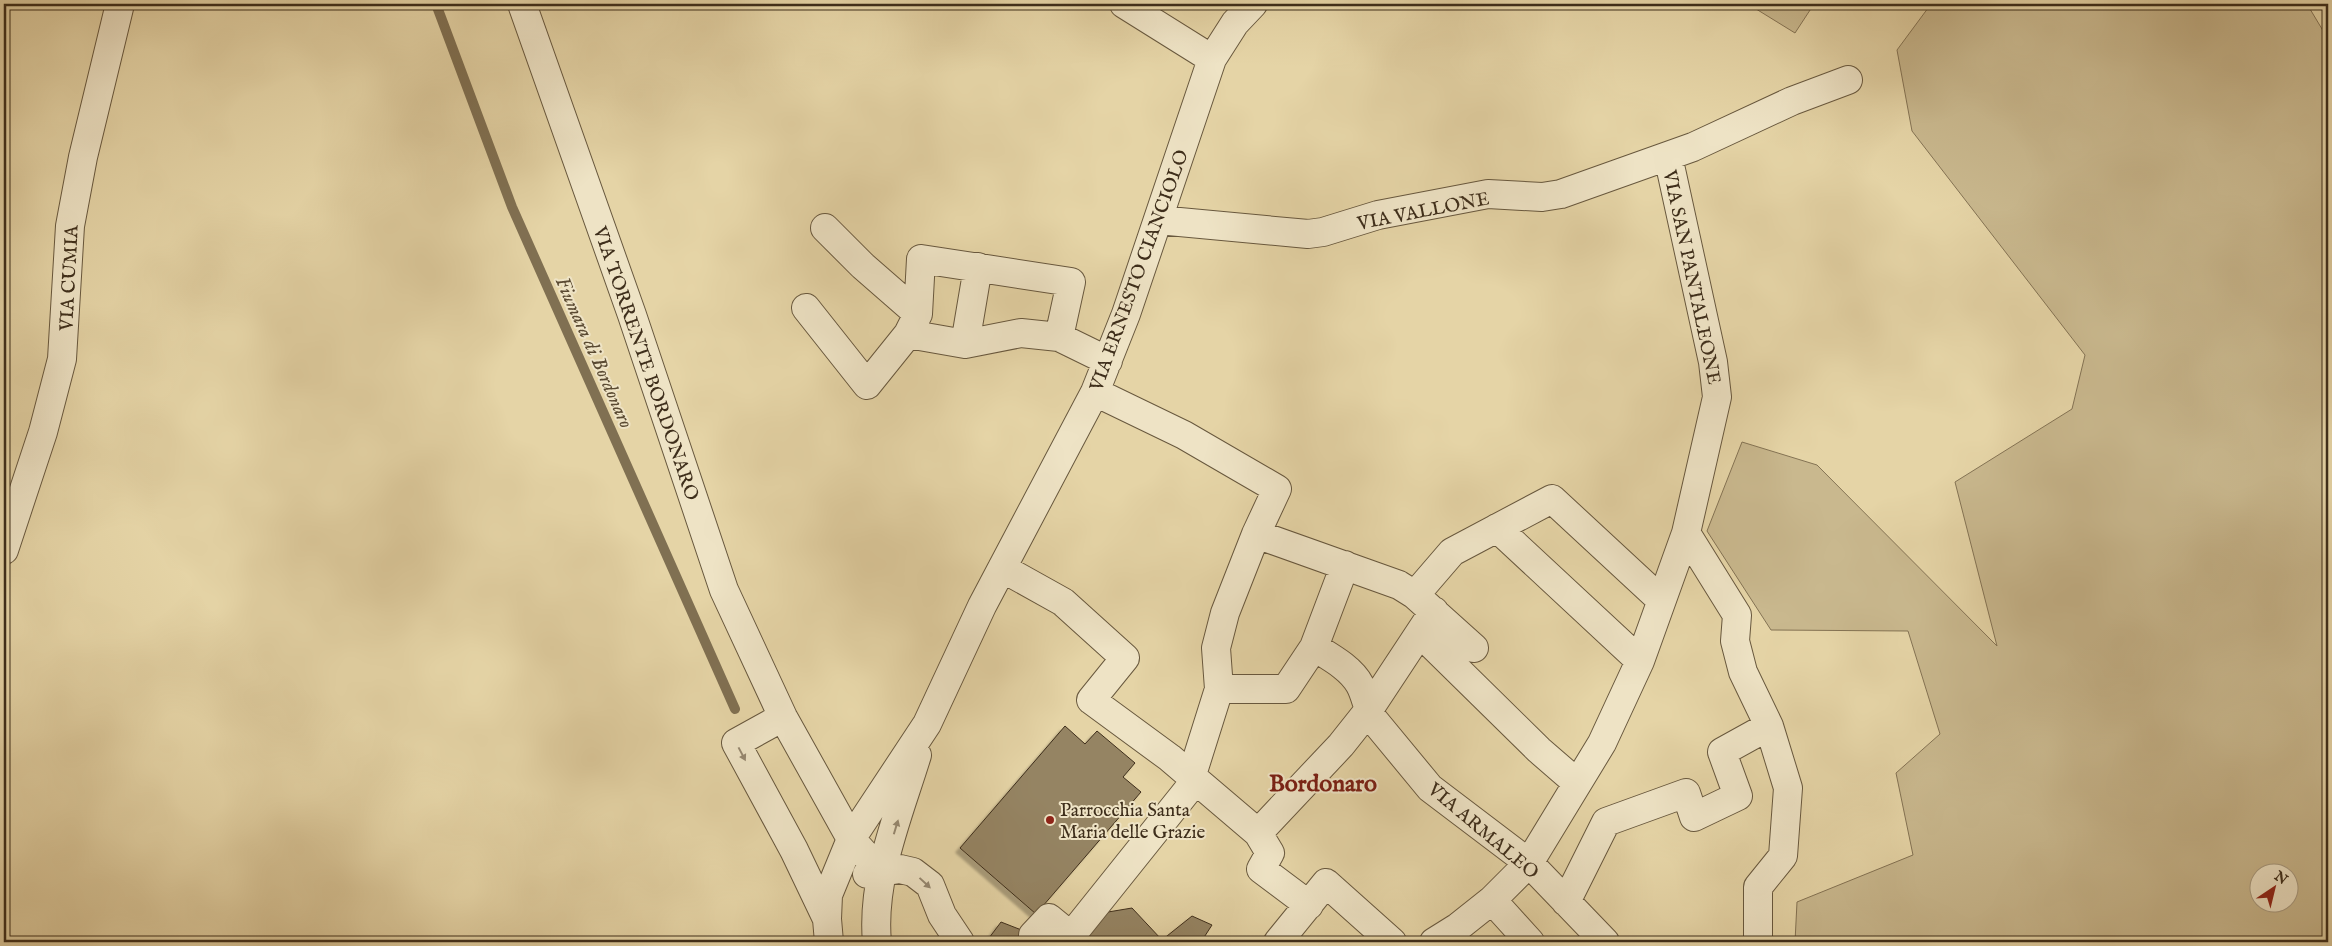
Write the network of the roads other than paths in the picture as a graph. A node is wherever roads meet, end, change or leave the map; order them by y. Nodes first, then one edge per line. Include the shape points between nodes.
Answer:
1 (120, 4) edge
2 (522, 4) edge
3 (1124, 4) edge
4 (1253, 4) edge
5 (1212, 59) junction
6 (1848, 80) dead end
7 (1668, 156) junction
8 (1158, 220) junction
9 (826, 228) dead end
10 (978, 267) junction
11 (806, 308) dead end
12 (913, 324) junction
13 (1059, 337) junction
14 (965, 344) junction
15 (1108, 361) junction
16 (1095, 392) junction
17 (1496, 528) junction
18 (1686, 533) junction
19 (1256, 534) junction
20 (4, 550) edge
21 (1345, 565) junction
22 (1002, 568) junction
23 (1661, 600) junction
24 (1423, 613) junction
25 (1314, 647) junction
26 (1474, 648) dead end
27 (1640, 661) junction
28 (1218, 689) junction
29 (1368, 711) junction
30 (783, 717) junction
31 (926, 724) junction
32 (1769, 726) junction
33 (1193, 780) junction
34 (1577, 783) junction
35 (1258, 833) junction
36 (851, 839) junction
37 (794, 850) junction
38 (1529, 863) junction
39 (837, 871) junction
40 (882, 873) junction
41 (1492, 900) junction
42 (1566, 902) junction
43 (1309, 905) junction
44 (828, 931) edge
45 (1033, 935) dead end
46 (1463, 935) edge
47 (1074, 939) edge
48 (877, 942) edge
49 (960, 942) edge
50 (1278, 942) edge
51 (1392, 942) edge
52 (1434, 942) edge
53 (1530, 942) edge
54 (1605, 942) edge
55 (1758, 942) edge

1 - 20 street, VIA CUMIA via 70,226 62,360 43,432
2 - 30 street, VIA TORRENTE BORDONARO via 635,324 724,590
3 - 5 street
4 - 5 street, VIA ERNESTO CIANCIOLO
5 - 8 street, VIA ERNESTO CIANCIOLO
6 - 7 street, VIA VALLONE
7 - 8 street, VIA VALLONE via 1561,194 1488,194 1308,234
7 - 18 street, VIA SAN PANTALEONE via 1714,362 1717,397
8 - 15 street, VIA ERNESTO CIANCIOLO
9 - 12 street
10 - 12 street via 921,259
10 - 13 street via 1071,282
10 - 14 street
11 - 12 street via 867,385
12 - 14 street
13 - 14 street via 1021,334
13 - 15 street
15 - 16 street, VIA ERNESTO CIANCIOLO
16 - 19 street via 1184,435 1277,489
16 - 22 street, VIA ERNESTO CIANCIOLO
17 - 23 street via 1552,498
17 - 24 street via 1452,552
17 - 27 street
18 - 23 street, VIA SAN PANTALEONE
18 - 32 street via 1737,615 1736,641 1743,672
19 - 21 street
19 - 28 street via 1225,613 1216,648
21 - 24 street via 1399,585
21 - 25 street
22 - 31 street, VIA ERNESTO CIANCIOLO
22 - 33 street via 1063,602 1126,658 1091,700 1170,758
23 - 27 street, VIA SAN PANTALEONE
24 - 26 street
24 - 29 street
24 - 34 street via 1539,750
25 - 28 street via 1286,689
25 - 29 street, VIA ARMALEO via 1350,671 1360,685
27 - 34 street, VIA SAN PANTALEONE via 1602,743
28 - 33 street
29 - 35 street
29 - 38 street, VIA ARMALEO via 1430,788
30 - 36 street, VIA TORRENTE BORDONARO
30 -> 37 street via 736,743
31 - 36 street
40 -> 31 street
32 - 42 street via 1722,752 1738,796 1694,817 1686,793 1606,822
32 - 55 street via 1788,788 1783,856 1758,887
33 - 35 street
33 - 47 street
34 - 38 street, VIA SAN PANTALEONE
35 - 43 street via 1270,853 1261,869
36 - 39 street
36 - 40 street, VIA TORRENTE BORDONARO
37 - 39 street
37 - 44 street
38 - 41 street, VIA SAN PANTALEONE
38 - 42 street, VIA ARMALEO
39 - 40 street via 860,875
39 - 44 street via 828,895
40 - 48 street via 876,918
40 -> 49 street via 900,869 913,872 930,885 942,915
41 - 46 street, VIA SAN PANTALEONE
41 - 53 street
42 - 54 street, VIA ARMALEO
43 - 50 street
43 - 51 street via 1326,883
45 - 47 street via 1050,918
46 - 52 street, VIA SAN PANTALEONE

